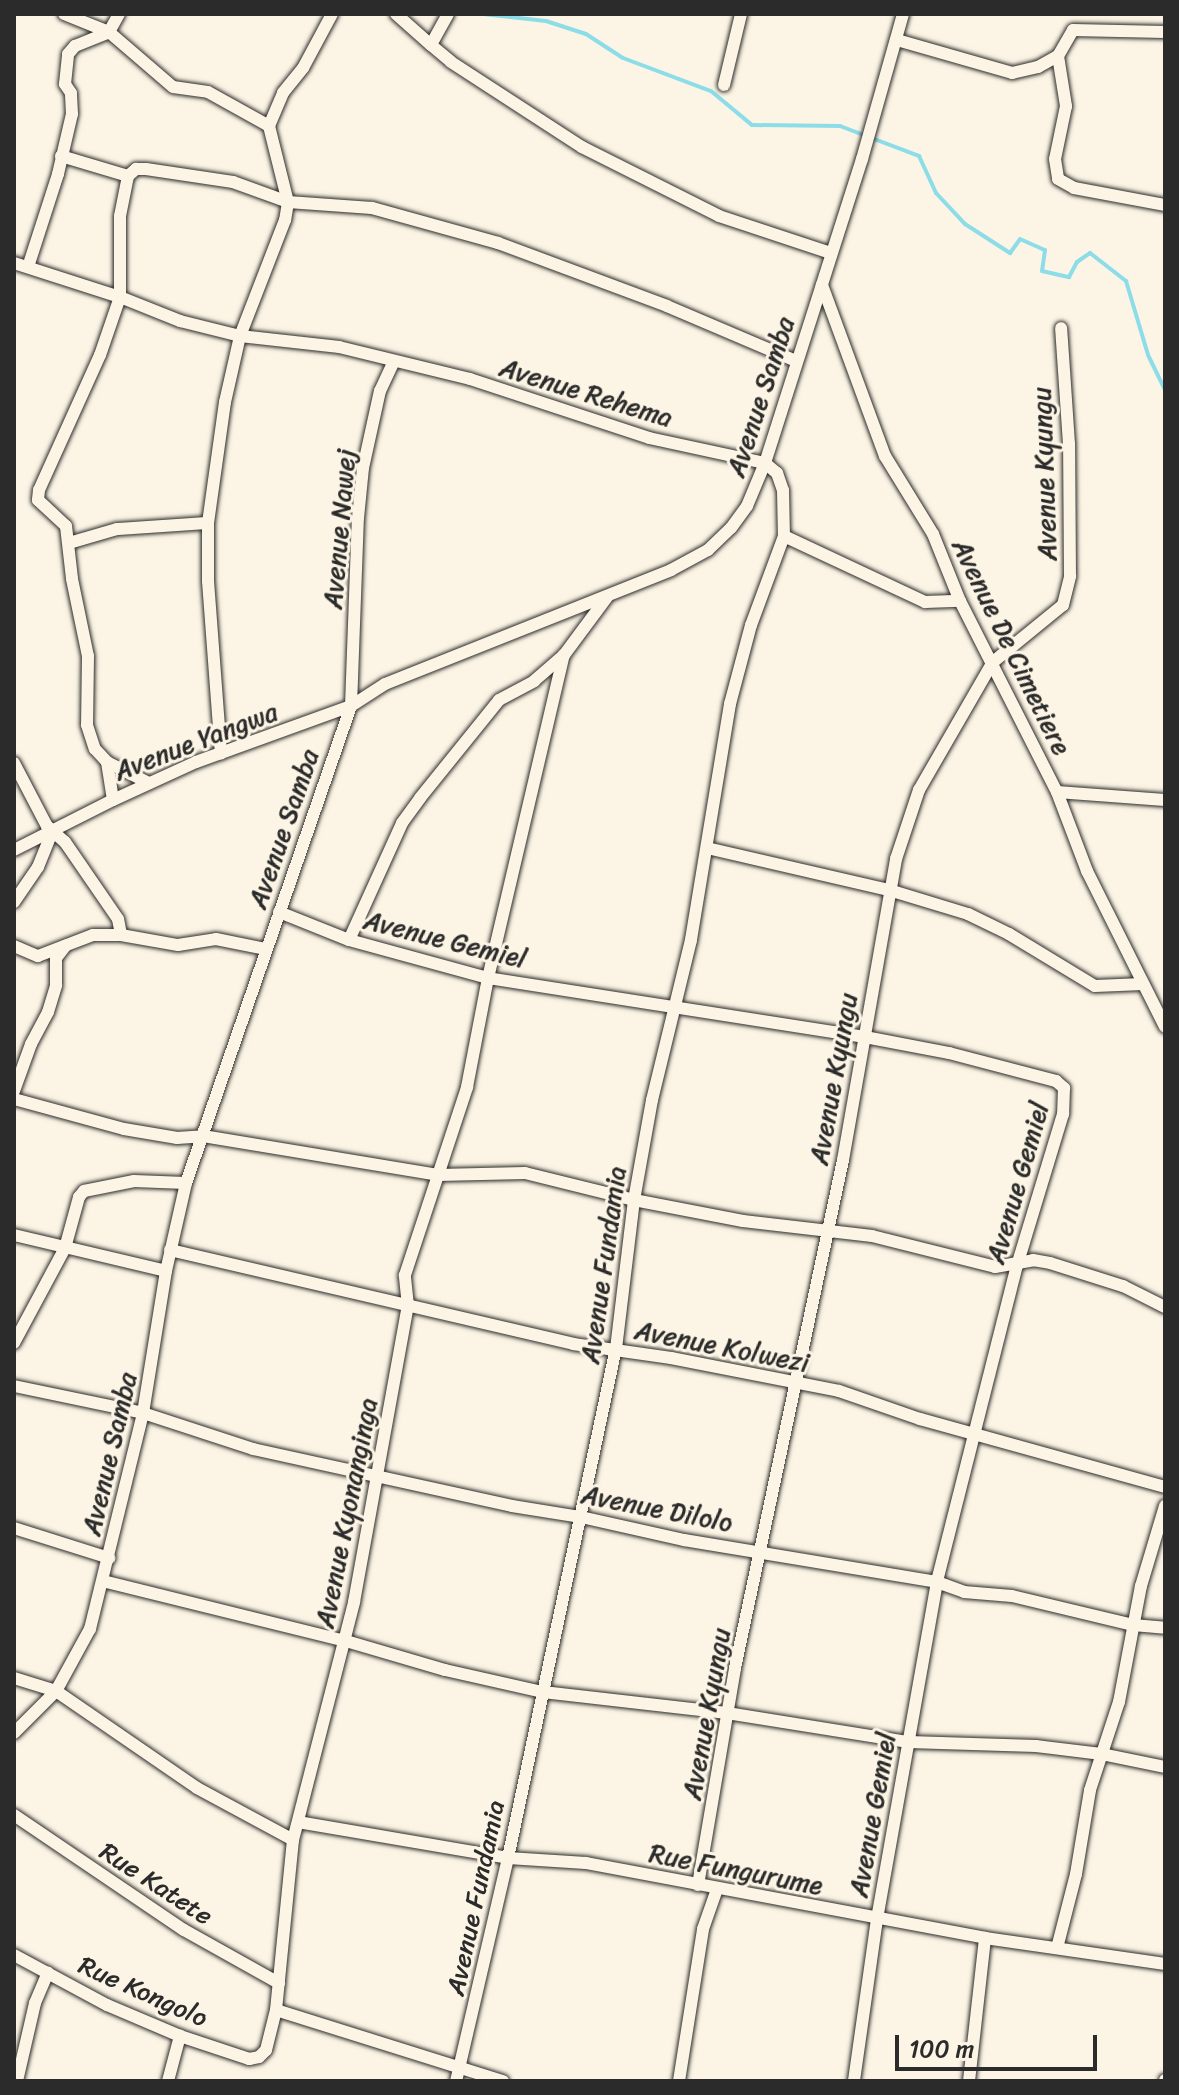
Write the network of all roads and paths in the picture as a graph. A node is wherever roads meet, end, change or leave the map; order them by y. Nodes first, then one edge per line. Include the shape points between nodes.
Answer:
1 (64, 14) edge
2 (119, 14) edge
3 (332, 14) edge
4 (396, 14) edge
5 (448, 14) edge
6 (741, 14) edge
7 (903, 14) edge
8 (1074, 14) edge
9 (1073, 30) junction
10 (109, 32) junction
11 (1165, 32) edge
12 (897, 40) junction
13 (431, 45) junction
14 (1058, 56) junction
15 (724, 85) dead end
16 (269, 126) junction
17 (61, 156) junction
18 (128, 176) junction
19 (288, 202) junction
20 (1165, 205) edge
21 (831, 253) junction
22 (14, 263) edge
23 (28, 267) junction
24 (822, 285) junction
25 (120, 297) junction
26 (1061, 328) dead end
27 (240, 336) junction
28 (394, 361) junction
29 (796, 361) junction
30 (765, 463) junction
31 (208, 523) junction
32 (784, 536) junction
33 (69, 543) junction
34 (609, 595) junction
35 (960, 601) junction
36 (564, 655) junction
37 (993, 662) junction
38 (351, 706) junction
39 (221, 754) junction
40 (107, 762) junction
41 (14, 763) edge
42 (149, 783) junction
43 (1057, 792) junction
44 (113, 800) junction
45 (1165, 800) edge
46 (52, 832) junction
47 (707, 848) junction
48 (14, 850) edge
49 (889, 890) junction
50 (14, 902) edge
51 (279, 912) junction
52 (121, 935) junction
53 (349, 940) junction
54 (66, 945) junction
55 (14, 946) edge
56 (265, 949) junction
57 (488, 978) junction
58 (1143, 984) junction
59 (673, 1009) junction
60 (1165, 1027) edge
61 (865, 1037) junction
62 (14, 1091) edge
63 (14, 1099) edge
64 (203, 1136) junction
65 (438, 1175) junction
66 (186, 1183) junction
67 (634, 1200) junction
68 (827, 1228) junction
69 (14, 1235) edge
70 (65, 1248) junction
71 (170, 1250) junction
72 (1017, 1265) junction
73 (166, 1271) junction
74 (408, 1306) junction
75 (1165, 1307) edge
76 (14, 1343) edge
77 (616, 1348) junction
78 (795, 1385) junction
79 (14, 1386) edge
80 (143, 1413) junction
81 (977, 1434) junction
82 (375, 1476) junction
83 (1165, 1487) edge
84 (1165, 1506) edge
85 (581, 1517) junction
86 (14, 1528) edge
87 (759, 1551) junction
88 (109, 1558) junction
89 (103, 1581) junction
90 (937, 1582) junction
91 (1133, 1625) junction
92 (1165, 1628) edge
93 (346, 1641) junction
94 (14, 1678) edge
95 (56, 1691) junction
96 (543, 1692) junction
97 (727, 1713) junction
98 (14, 1733) edge
99 (909, 1742) junction
100 (1102, 1754) junction
101 (1165, 1767) edge
102 (14, 1815) edge
103 (298, 1822) junction
104 (293, 1840) junction
105 (508, 1858) junction
106 (698, 1885) junction
107 (717, 1889) junction
108 (877, 1919) junction
109 (985, 1938) junction
110 (1057, 1948) junction
111 (14, 1955) edge
112 (1165, 1964) edge
113 (48, 1973) junction
114 (279, 1983) junction
115 (276, 2010) junction
116 (180, 2036) junction
117 (259, 2057) joint
118 (17, 2059) edge
119 (460, 2067) junction
120 (17, 2081) edge
121 (168, 2081) edge
122 (456, 2081) edge
123 (503, 2081) edge
124 (679, 2081) edge
125 (854, 2081) edge
126 (969, 2081) edge

1 - 10 street
2 - 10 street
3 - 16 street
4 - 13 street
5 - 13 street
6 - 15 street
7 - 12 street, Avenue Samba
8 - 9 street
9 - 11 street
9 - 14 street
10 - 16 street via 173,87 208,92
10 - 17 street via 68,54 65,84 72,114
12 - 14 street via 1012,73
12 - 21 street, Avenue Samba
13 - 21 street via 582,147 719,216
14 - 20 street via 1066,106 1055,159 1058,179 1074,188
16 - 19 street
17 - 18 street
17 - 23 street
18 - 19 street via 146,169 233,182
18 - 25 street via 120,216
19 - 27 street
19 - 29 street via 372,208 498,243
21 - 24 street, Avenue Samba
22 - 23 street, Avenue Rehema
23 - 25 street, Avenue Rehema
24 - 29 street, Avenue Samba
24 - 35 street, Avenue De Cimetiere via 885,456 933,534
25 - 27 street, Avenue Rehema via 180,321
25 - 33 street, Avenue Yangwa via 100,355 39,490 38,500 66,526
26 - 37 street, Avenue Kyungu via 1070,576 1063,605
27 - 28 street, Avenue Rehema via 306,341
27 - 31 street
28 - 30 street, Avenue Rehema via 470,379 649,438
28 - 38 street, Avenue Nawej via 380,391 363,468
29 - 30 street, Avenue Samba
30 - 32 street, Avenue Fundamia via 777,473 783,490
30 - 34 street, Avenue Samba via 747,506 708,550
31 - 33 street via 117,529
31 - 39 street
32 - 35 street via 925,602
32 - 47 street, Avenue Fundamia via 739,662
33 - 40 street, Avenue Yangwa via 88,656 87,725 95,749
34 - 36 street
34 - 38 street, Avenue Samba via 385,684
35 - 37 street, Avenue De Cimetiere
36 - 53 street via 534,681 499,700 420,798 402,823
36 - 57 street, Avenue Kyonanginga
37 - 43 street, Avenue De Cimetiere
37 - 49 street, Avenue Kyungu via 919,790
38 - 39 street, Avenue Yangwa
38 - 51 street, Avenue Samba
39 - 42 street, Avenue Yangwa
40 - 42 street
40 - 44 street, Avenue Yangwa
41 - 46 street
42 - 44 street, Avenue Yangwa
43 - 45 street
43 - 58 street, Avenue De Cimetiere via 1072,838
44 - 46 street
46 - 48 street
46 - 50 street via 38,867
46 - 52 street via 65,842 112,909
47 - 49 street
47 - 59 street, Avenue Fundamia
49 - 58 street via 968,914 1095,986
49 - 61 street, Avenue Kyungu
51 - 53 street, Avenue Gemiel
51 - 56 street, Avenue Samba
52 - 54 street via 93,935
52 - 56 street via 178,945 216,939
53 - 57 street, Avenue Gemiel
54 - 55 street via 38,956
54 - 62 street via 56,958 48,1012
56 - 64 street, Avenue Samba
57 - 59 street, Avenue Gemiel
57 - 65 street, Avenue Kyonanginga via 467,1087
58 - 60 street, Avenue De Cimetiere
59 - 61 street, Avenue Gemiel
59 - 67 street, Avenue Fundamia
61 - 68 street, Avenue Kyungu
61 - 72 street, Avenue Gemiel via 949,1053 1056,1081 1064,1088 1063,1114
63 - 64 street via 124,1129 177,1138
64 - 65 street
64 - 66 street, Avenue Samba
65 - 67 street via 525,1173
65 - 74 street, Avenue Kyonanginga via 405,1275
66 - 70 street via 134,1181 84,1191
66 - 71 street, Avenue Samba
67 - 68 street via 743,1221
67 - 77 street, Avenue Fundamia
68 - 72 street via 995,1267
68 - 78 street, Avenue Kyungu
69 - 70 street
70 - 73 street
70 - 76 street
71 - 73 street, Avenue Samba
71 - 74 street, Avenue Kolwezi
72 - 75 street via 1033,1260 1083,1271
72 - 81 street, Avenue Gemiel
73 - 80 street, Avenue Samba
74 - 77 street, Avenue Kolwezi via 573,1344
74 - 82 street, Avenue Kyonanginga
77 - 78 street, Avenue Kolwezi
77 - 85 street, Avenue Fundamia
78 - 81 street, Avenue Kolwezi via 839,1391
78 - 87 street, Avenue Kyungu
79 - 80 street, Avenue Dilolo
80 - 82 street, Avenue Dilolo via 253,1449
80 - 88 street, Avenue Samba
81 - 83 street, Avenue Kolwezi
81 - 90 street, Avenue Gemiel
82 - 85 street, Avenue Dilolo
82 - 93 street, Avenue Kyonanginga
84 - 91 street
85 - 87 street, Avenue Dilolo
85 - 96 street, Avenue Fundamia
86 - 88 street
87 - 90 street, Avenue Dilolo
87 - 97 street, Avenue Kyungu
88 - 89 street, Avenue Samba
89 - 93 street
89 - 95 street, Avenue Samba via 90,1629
90 - 91 street, Avenue Dilolo via 958,1591 1012,1596
90 - 99 street, Avenue Gemiel
91 - 92 street, Avenue Dilolo
91 - 100 street via 1119,1702
93 - 96 street
93 - 103 street, Avenue Kyonanginga
94 - 95 street
95 - 98 street, Avenue Samba
95 - 104 street via 197,1788
96 - 97 street
96 - 105 street, Avenue Fundamia
97 - 99 street
97 - 106 street, Avenue Kyungu
99 - 100 street
99 - 108 street, Avenue Gemiel
100 - 101 street
100 - 110 street
102 - 114 street, Rue Katete via 184,1930
103 - 104 street, Avenue Kyonanginga
103 - 105 street, Rue Fungurume
104 - 114 street, Avenue Kyonanginga
105 - 106 street, Rue Fungurume via 586,1863
105 - 119 street, Avenue Fundamia
106 - 107 street, Rue Fungurume
107 - 108 street, Rue Fungurume
107 - 124 street via 703,1929
108 - 109 street, Rue Fungurume
108 - 125 street, Avenue Gemiel
109 - 110 street, Rue Fungurume
109 - 126 street
110 - 112 street, Rue Fungurume
111 - 113 street, Rue Kongolo
113 - 116 street, Rue Kongolo
113 - 118 street
114 - 115 street, Avenue Kyonanginga
115 - 117 street, Avenue Kyonanginga via 266,2050
115 - 119 street
116 - 117 street, Rue Kongolo via 249,2059
116 - 121 street
118 - 120 street
119 - 122 street, Avenue Fundamia
119 - 123 street

